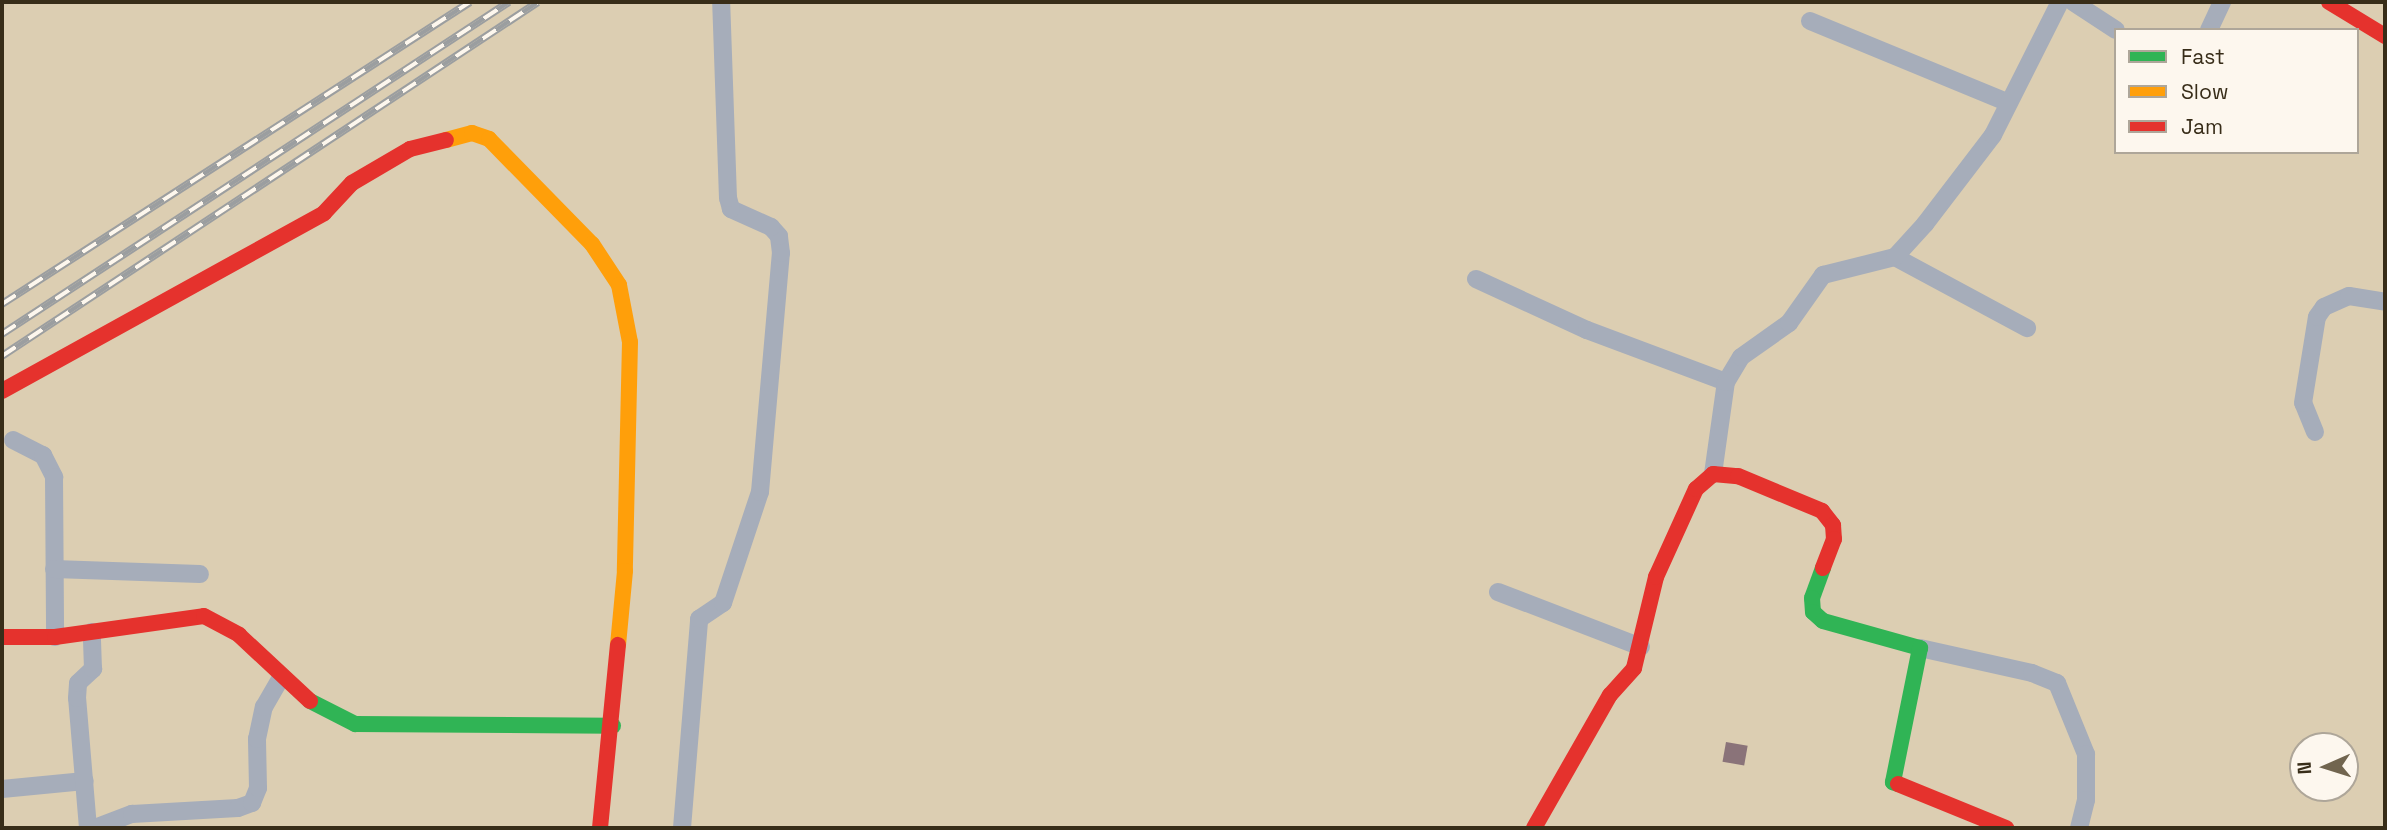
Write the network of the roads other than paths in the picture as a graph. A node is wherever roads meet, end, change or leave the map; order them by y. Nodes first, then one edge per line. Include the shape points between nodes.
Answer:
1 (721, 2) edge
2 (2060, 2) edge
3 (2222, 2) edge
4 (2329, 2) edge
5 (1810, 21) dead end
6 (2210, 28) edge
7 (2114, 29) edge
8 (2385, 36) edge
9 (2009, 103) junction
10 (1895, 257) junction
11 (1476, 279) dead end
12 (2385, 302) edge
13 (2027, 328) dead end
14 (1726, 382) junction
15 (2, 391) edge
16 (2315, 432) dead end
17 (13, 440) dead end
18 (1713, 474) junction
19 (54, 569) junction
20 (200, 573) dead end
21 (1498, 592) dead end
22 (92, 632) junction
23 (55, 637) junction
24 (2, 638) edge
25 (1641, 647) junction
26 (1920, 648) junction
27 (281, 678) junction
28 (612, 726) junction
29 (85, 781) junction
30 (2, 789) edge
31 (96, 828) edge
32 (600, 828) edge
33 (682, 828) edge
34 (1534, 828) edge
35 (2006, 828) edge
36 (2079, 828) edge

1 - 33 street via 728,198 731,209 771,227 779,236 781,253 760,492 723,603 699,619
2 - 7 street
2 - 9 street
3 - 6 street
4 - 8 street
5 - 9 street
9 - 10 street via 1993,135
10 - 13 street
10 - 14 street via 1823,275 1789,323 1741,357
11 - 14 street via 1587,330
12 - 16 street via 2350,296 2324,307 2317,317 2303,403
14 - 18 street
15 - 28 street via 324,213 352,183 411,149 472,133 489,139 564,211 619,285 630,341 625,571
17 - 19 street via 50,463
18 - 25 street via 1696,489 1677,525 1656,577
18 - 26 street via 1738,476 1822,511 1833,525 1834,540 1812,598 1813,612 1823,621
19 - 20 street
19 - 23 street
21 - 25 street
22 - 23 street
22 - 27 street via 204,616 239,635
22 - 29 street via 93,669 77,690
23 - 24 street
25 - 34 street via 1634,668 1610,695
26 - 35 street via 1893,782
26 - 36 street via 2057,682 2086,754 2086,800
27 - 28 street via 330,715 355,724
27 - 31 street via 264,707 257,739 258,788 252,803 238,808 132,814
28 - 32 street
29 - 30 street
29 - 31 street

